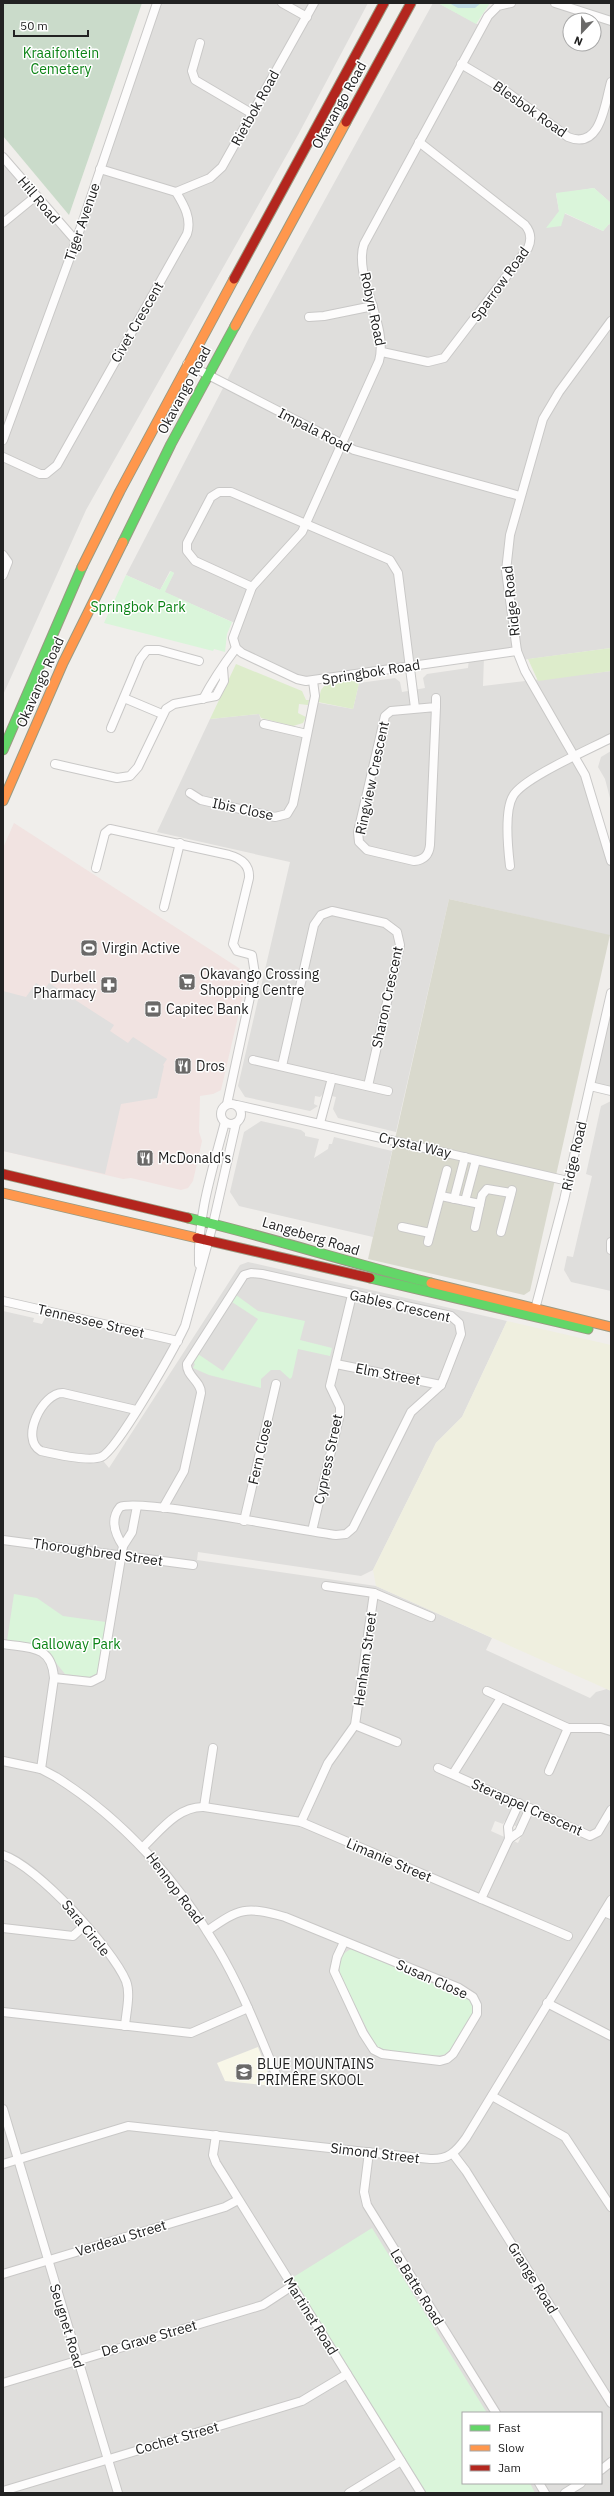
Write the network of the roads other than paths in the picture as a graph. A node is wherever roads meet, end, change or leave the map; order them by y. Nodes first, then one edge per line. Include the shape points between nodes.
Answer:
1 (157, 3) edge
2 (282, 3) edge
3 (314, 3) edge
4 (384, 3) edge
5 (411, 3) edge
6 (510, 3) edge
7 (556, 3) edge
8 (307, 17) junction
9 (611, 21) edge
10 (200, 43) dead end
11 (461, 64) junction
12 (611, 82) edge
13 (250, 113) junction
14 (607, 113) edge
15 (419, 142) junction
16 (3, 157) edge
17 (100, 169) junction
18 (176, 192) junction
19 (36, 196) junction
20 (3, 223) edge
21 (76, 241) junction
22 (373, 306) junction
23 (309, 316) dead end
24 (611, 321) edge
25 (382, 352) junction
26 (187, 364) junction
27 (208, 375) junction
28 (3, 440) edge
29 (342, 445) junction
30 (3, 457) edge
31 (520, 496) junction
32 (306, 524) junction
33 (3, 555) edge
34 (3, 575) edge
35 (252, 587) junction
36 (235, 646) junction
37 (517, 651) junction
38 (199, 661) dead end
39 (411, 665) junction
40 (313, 681) junction
41 (124, 698) junction
42 (436, 698) dead end
43 (436, 707) junction
44 (416, 708) junction
45 (162, 714) junction
46 (264, 724) dead end
47 (111, 728) dead end
48 (307, 734) junction
49 (611, 738) edge
50 (3, 750) edge
51 (576, 758) junction
52 (55, 764) dead end
53 (190, 793) dead end
54 (3, 801) edge
55 (180, 843) junction
56 (611, 861) edge
57 (510, 866) dead end
58 (96, 868) dead end
59 (164, 907) dead end
60 (611, 993) edge
61 (253, 1060) dead end
62 (282, 1066) junction
63 (332, 1078) junction
64 (368, 1086) junction
65 (590, 1086) junction
66 (388, 1091) dead end
67 (611, 1091) edge
68 (233, 1104) junction
69 (261, 1111) junction
70 (241, 1115) junction
71 (225, 1122) junction
72 (236, 1123) junction
73 (320, 1123) junction
74 (465, 1157) junction
75 (476, 1160) junction
76 (447, 1170) dead end
77 (3, 1174) edge
78 (461, 1175) junction
79 (471, 1178) junction
80 (568, 1182) junction
81 (3, 1193) edge
82 (440, 1196) junction
83 (454, 1199) junction
84 (465, 1201) junction
85 (480, 1204) junction
86 (203, 1222) junction
87 (213, 1224) junction
88 (402, 1227) dead end
89 (475, 1227) dead end
90 (501, 1232) dead end
91 (430, 1233) junction
92 (203, 1241) junction
93 (428, 1242) dead end
94 (611, 1242) edge
95 (611, 1250) edge
96 (352, 1295) junction
97 (3, 1301) edge
98 (534, 1313) junction
99 (611, 1327) edge
100 (611, 1335) edge
101 (178, 1341) junction
102 (336, 1364) junction
103 (276, 1384) dead end
104 (441, 1385) junction
105 (136, 1410) junction
106 (137, 1506) junction
107 (163, 1508) junction
108 (244, 1521) junction
109 (312, 1531) junction
110 (3, 1540) edge
111 (123, 1546) junction
112 (121, 1555) junction
113 (193, 1565) dead end
114 (326, 1586) dead end
115 (374, 1593) junction
116 (431, 1617) dead end
117 (3, 1644) edge
118 (54, 1678) junction
119 (487, 1691) dead end
120 (500, 1698) junction
121 (355, 1725) junction
122 (568, 1728) junction
123 (611, 1732) edge
124 (397, 1742) dead end
125 (213, 1748) dead end
126 (3, 1761) edge
127 (438, 1768) dead end
128 (40, 1769) junction
129 (549, 1771) dead end
130 (454, 1774) junction
131 (519, 1803) junction
132 (204, 1806) junction
133 (530, 1808) junction
134 (611, 1810) edge
135 (301, 1822) junction
136 (509, 1838) junction
137 (143, 1847) junction
138 (3, 1855) edge
139 (481, 1899) junction
140 (611, 1900) edge
141 (607, 1914) edge
142 (85, 1925) junction
143 (3, 1928) edge
144 (206, 1930) junction
145 (568, 1936) dead end
146 (344, 1942) junction
147 (547, 2003) junction
148 (248, 2008) junction
149 (3, 2012) edge
150 (125, 2026) junction
151 (611, 2036) edge
152 (279, 2081) dead end
153 (492, 2096) junction
154 (3, 2109) edge
155 (216, 2135) junction
156 (369, 2152) junction
157 (453, 2154) junction
158 (18, 2159) junction
159 (3, 2164) edge
160 (238, 2200) junction
161 (611, 2207) edge
162 (48, 2260) junction
163 (3, 2274) edge
164 (292, 2286) junction
165 (77, 2359) junction
166 (347, 2374) junction
167 (3, 2382) edge
168 (611, 2403) edge
169 (495, 2412) edge
170 (108, 2458) junction
171 (401, 2461) junction
172 (611, 2462) edge
173 (602, 2469) edge
174 (540, 2484) edge
175 (579, 2484) edge
176 (3, 2491) edge
177 (118, 2493) edge
178 (349, 2493) edge
179 (421, 2493) edge
180 (545, 2493) edge
181 (565, 2493) edge

1 - 17 street, Tiger Avenue
2 - 8 street
3 - 8 street, Rietbok Road
4 - 26 main road, Okavango Road
5 - 27 main road, Okavango Road
6 - 11 street, Robyn Road via 498,6 490,12
7 - 9 street
8 - 13 street, Rietbok Road
10 - 13 street via 192,71 195,80
11 - 14 street, Blesbok Road via 504,89 573,139 583,139 595,134
11 - 15 street, Robyn Road
12 - 14 street, Blesbok Road
13 - 18 street, Rietbok Road via 217,172
15 - 22 street, Robyn Road via 362,249
15 - 25 street, Sparrow Road via 525,225 530,232 530,241 523,254 444,358 428,362
16 - 19 street, Hill Road
17 - 18 street
17 - 21 street, Tiger Avenue
18 - 30 street, Civet Crescent via 188,216 187,234 57,465 46,474 40,474
19 - 20 street
19 - 21 street, Hill Road
21 - 28 street, Tiger Avenue
22 - 23 street via 324,316
22 - 25 street, Robyn Road
24 - 31 street, Ridge Road via 548,409 538,430
25 - 29 street, Robyn Road
26 - 27 street, Impala Road
26 - 50 main road, Okavango Road via 88,554
27 - 29 street, Impala Road
27 - 54 main road, Okavango Road via 171,444 63,663
29 - 31 street, Impala Road
29 - 32 street, Robyn Road
31 - 37 street, Ridge Road via 508,545 506,571
32 - 35 street, Robyn Road via 302,532
32 - 35 street via 227,491 218,492 212,497 187,543 188,554 195,561
32 - 39 street via 387,557 394,565 398,573
33 - 34 street via 8,562
35 - 36 street, Robyn Road via 233,635
36 - 40 street, Springbok Road via 297,679
36 - 45 street via 203,699 174,704
37 - 39 street, Springbok Road
37 - 51 street, Ridge Road via 526,672
38 - 41 street via 160,650 147,650 140,659
39 - 40 street, Springbok Road
39 - 44 street
40 - 48 street, Ibis Close via 315,696
41 - 45 street
41 - 47 street
42 - 43 street, Ringview Crescent
43 - 44 street, Ringview Crescent
43 - 44 street, Ringview Crescent via 430,849 425,858 414,861 367,850 360,845 357,836 384,716 391,711
45 - 52 street via 138,767 130,776 117,778
46 - 48 street
48 - 53 street, Ibis Close via 293,804 284,816 275,817 201,800
49 - 51 street
51 - 56 street, Ridge Road via 592,793
51 - 57 street via 567,760 524,785 514,794 510,807
55 - 58 street via 110,829 105,833
55 - 59 street
55 - 68 street via 238,858 248,870 249,878 233,944 237,952 252,955 256,974 230,1090
60 - 65 street, Ridge Road
61 - 62 street
62 - 63 street
62 - 64 street, Sharon Crescent via 314,925 318,918 332,911 385,923 397,932 400,945
63 - 64 street
63 - 73 street
64 - 66 street
65 - 67 street
65 - 80 street, Ridge Road
68 - 69 street, Crystal Way
68 - 70 street
68 - 71 street via 220,1112
69 - 70 street, Crystal Way
69 - 73 street, Crystal Way
70 - 72 street
71 - 72 street
71 - 86 street via 205,1201
72 - 87 street
73 - 74 street, Crystal Way
74 - 75 street, Crystal Way
74 - 78 street
75 - 79 street
75 - 80 street, Crystal Way
76 - 82 street
77 - 86 main road, Langeberg Road
78 - 79 street
78 - 83 street
79 - 84 street
80 - 98 street, Ridge Road
81 - 92 main road, Langeberg Road
82 - 83 street
82 - 91 street
83 - 84 street
84 - 85 street
85 - 89 street
85 - 90 street via 487,1189 511,1191
86 - 87 main road, Langeberg Road
86 - 92 street
87 - 92 street
87 - 98 main road, Langeberg Road via 284,1240 370,1268
88 - 91 street
91 - 93 street
92 - 98 main road, Langeberg Road
92 - 101 street via 200,1275
94 - 95 street
96 - 102 street, Cypress Street
96 - 104 street, Gables Crescent via 455,1319 461,1334
96 - 107 street, Gables Crescent via 262,1274 251,1273 243,1277 187,1364 189,1371 200,1384 201,1393 184,1471
97 - 101 street, Tennessee Street
98 - 99 main road, Langeberg Road
98 - 100 main road, Langeberg Road
101 - 105 street
102 - 104 street, Elm Street
102 - 109 street, Cypress Street via 330,1386 340,1407 340,1414
103 - 108 street, Fern Close
104 - 109 street, Gables Crescent via 411,1412 353,1528 343,1535
105 - 105 street via 111,1450 99,1458 89,1459 41,1451 34,1446 31,1439 32,1430 46,1401 56,1393
106 - 107 street, Gables Crescent
106 - 111 street via 132,1532
106 - 111 street, Gables Crescent via 123,1506 118,1510 115,1530
107 - 108 street, Gables Crescent
108 - 109 street, Gables Crescent
110 - 112 street, Thoroughbred Street
111 - 112 street
112 - 113 street, Thoroughbred Street
112 - 118 street via 102,1677 91,1682
114 - 115 street
115 - 116 street
115 - 121 street, Henham Street
117 - 118 street via 33,1648 44,1653 52,1664
118 - 128 street
119 - 120 street
120 - 122 street
120 - 130 street, Sterappel Crescent
121 - 124 street, Henham Street
121 - 135 street, Henham Street via 328,1763
122 - 123 street via 596,1728
122 - 129 street
125 - 132 street
126 - 128 street, Hennop Road
127 - 130 street, Sterappel Crescent
128 - 137 street, Hennop Road via 68,1784
130 - 131 street, Sterappel Crescent
131 - 133 street, Sterappel Crescent
131 - 136 street via 508,1827
132 - 135 street, Limanie Street
132 - 137 street, Limanie Street via 192,1807 177,1815
133 - 134 street, Sterappel Crescent via 592,1836 598,1832
133 - 136 street via 519,1832
135 - 139 street, Limanie Street
136 - 139 street
137 - 144 street, Hennop Road
138 - 142 street, Sara Circle via 16,1862 68,1903
139 - 145 street, Limanie Street
140 - 141 street
141 - 147 street
142 - 143 street via 73,1936
142 - 150 street, Sara Circle via 126,1981 128,1994
144 - 146 street, Susan Close via 234,1912 252,1910 285,1917
144 - 148 street, Hennop Road
146 - 146 street, Susan Close via 459,1988 473,1997 477,2004 476,2014 450,2057 440,2061 382,2054 374,2050 363,2033 334,1971
147 - 151 street
147 - 153 street
148 - 150 street via 191,2033
148 - 152 street, Hennop Road
149 - 150 street
153 - 157 street
153 - 161 street via 565,2137
154 - 158 street, Seugnet Road
155 - 156 street, Simond Street
155 - 158 street, Simond Street via 128,2126
155 - 160 street, Martinet Road via 214,2158
156 - 157 street, Simond Street via 436,2159
156 - 169 street, Le Batte Road via 364,2192 367,2204
157 - 168 street, Grange Road via 470,2177
158 - 159 street, Simond Street
158 - 162 street, Seugnet Road
160 - 162 street, Verdeau Street via 225,2207
160 - 164 street, Martinet Road
162 - 163 street, Verdeau Street
162 - 165 street, Seugnet Road
164 - 165 street, De Grave Street via 263,2305
164 - 166 street, Martinet Road
165 - 167 street, De Grave Street
165 - 170 street, Seugnet Road
166 - 170 street, Cochet Street via 302,2400
166 - 171 street, Martinet Road
170 - 176 street, Cochet Street
170 - 177 street, Seugnet Road
171 - 178 street
171 - 179 street, Martinet Road
172 - 173 street
174 - 180 street
175 - 181 street

